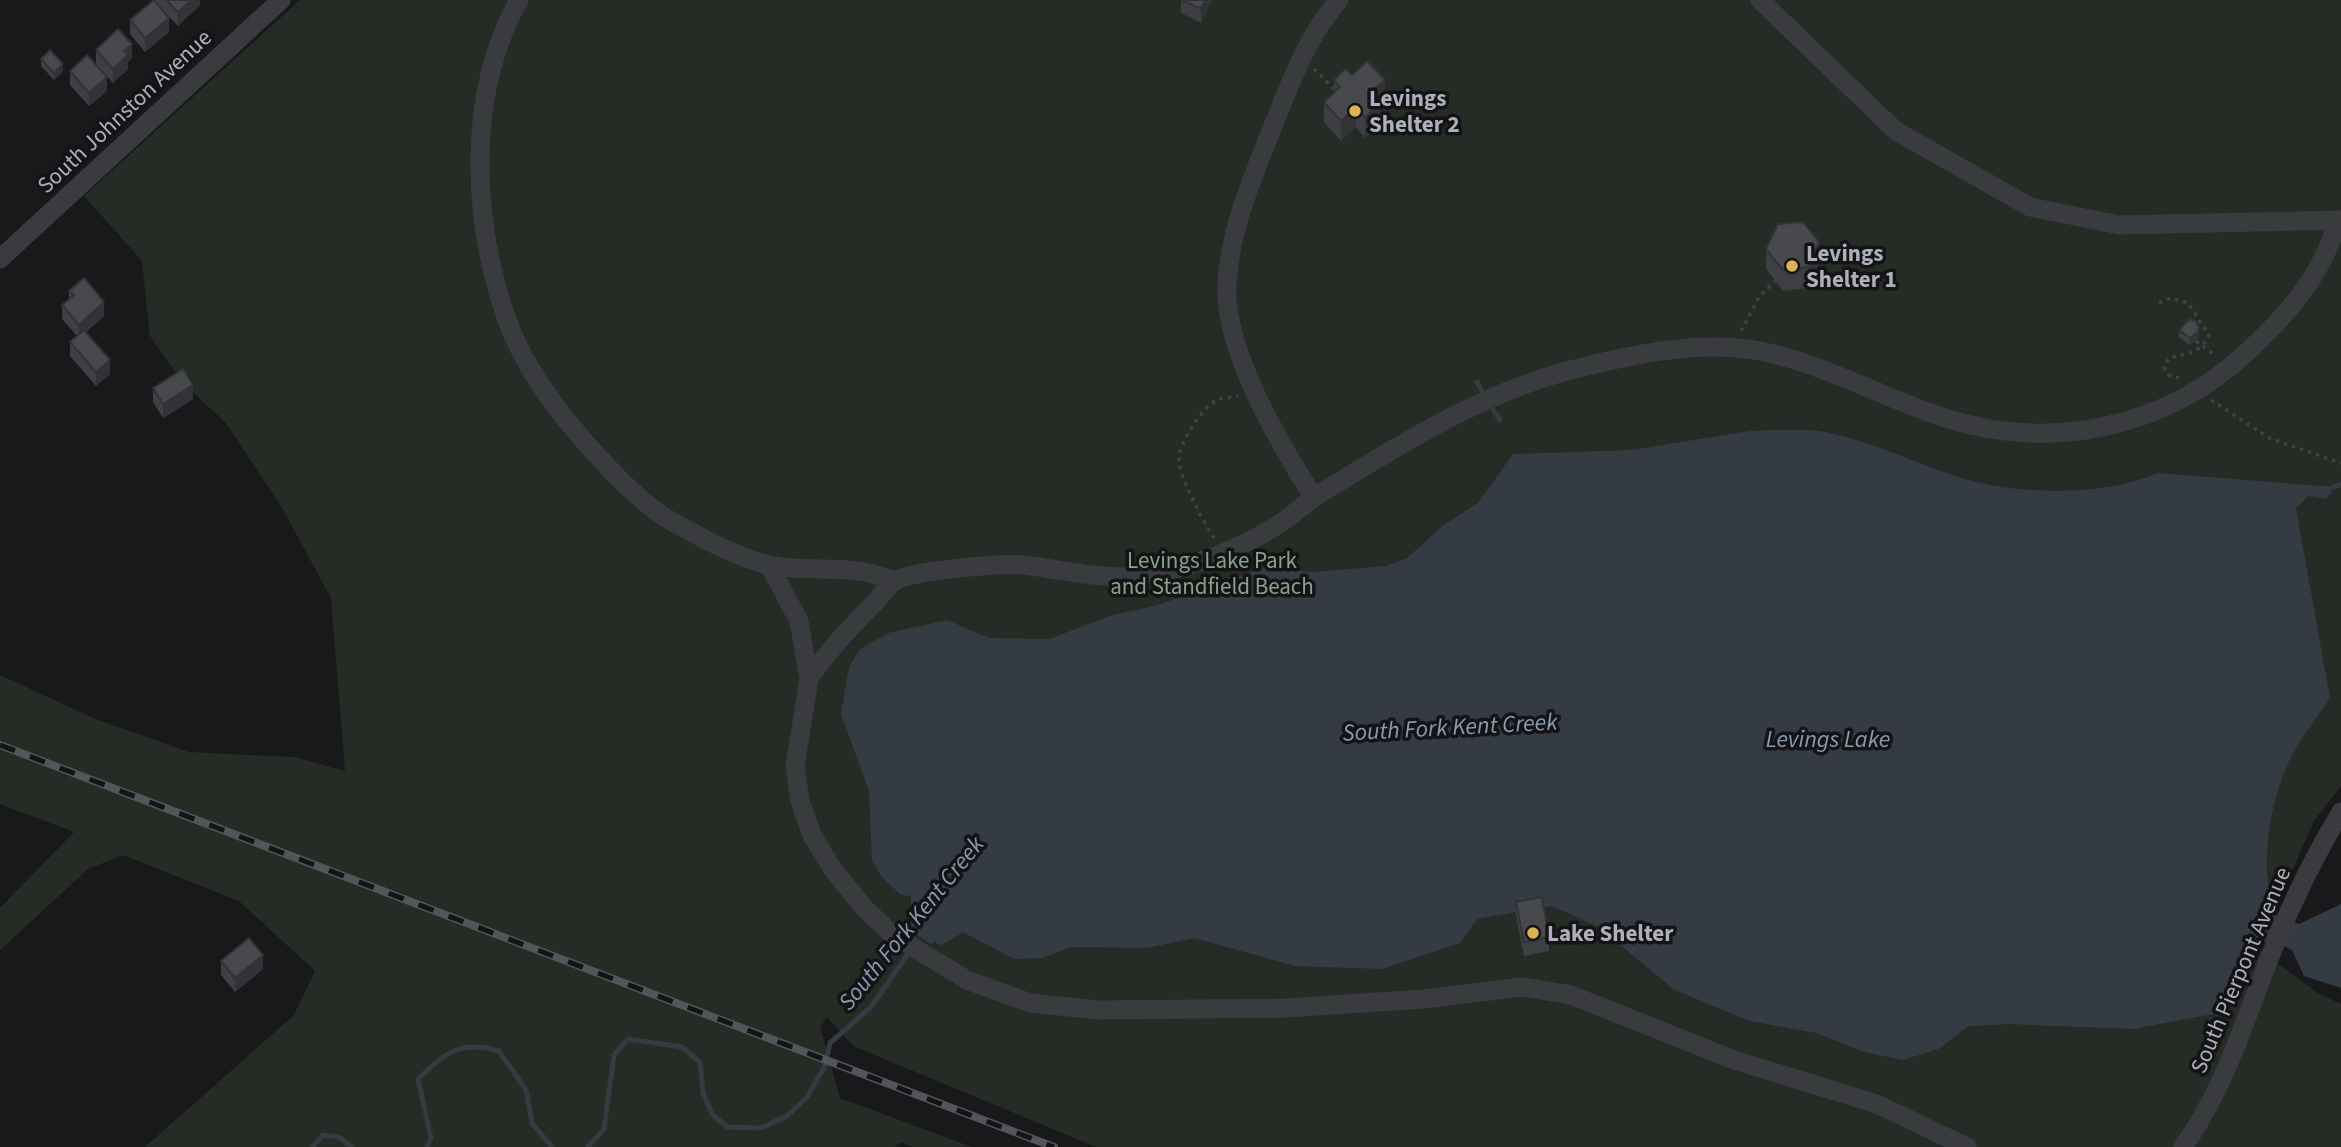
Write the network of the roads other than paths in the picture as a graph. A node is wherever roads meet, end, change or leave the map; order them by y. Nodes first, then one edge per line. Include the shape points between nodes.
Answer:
1 (281, 0) edge
2 (519, 0) edge
3 (1339, 0) edge
4 (1760, 0) edge
5 (2340, 220) edge
6 (0, 259) edge
7 (1314, 498) junction
8 (769, 565) junction
9 (895, 581) junction
10 (810, 679) junction
11 (2341, 812) edge
12 (1967, 1147) edge
13 (2183, 1147) edge

1 - 6 street, South Johnston Avenue
2 - 8 street via 505,24 488,81 481,139 483,206 508,321 553,403 633,493 671,521
3 - 7 street via 1301,56 1240,209 1226,285 1233,330 1253,388
4 - 5 street via 1896,131 2030,207 2119,225
5 - 7 street via 2310,285 2217,380 2163,410 2117,425 2066,432 2005,430 1947,418 1818,367 1761,351 1701,348 1638,355 1519,384 1461,412
7 - 9 street via 1242,546 1142,575 978,565
8 - 9 street via 864,572
8 - 10 street via 800,621
9 - 10 street via 825,656
10 - 12 street via 795,766 800,801 812,835 864,908 893,935 967,980 1030,1003 1098,1010 1286,1009 1522,987 1559,993 1734,1060 1877,1104
11 - 13 street, South Pierpont Avenue via 2288,915 2229,1063

